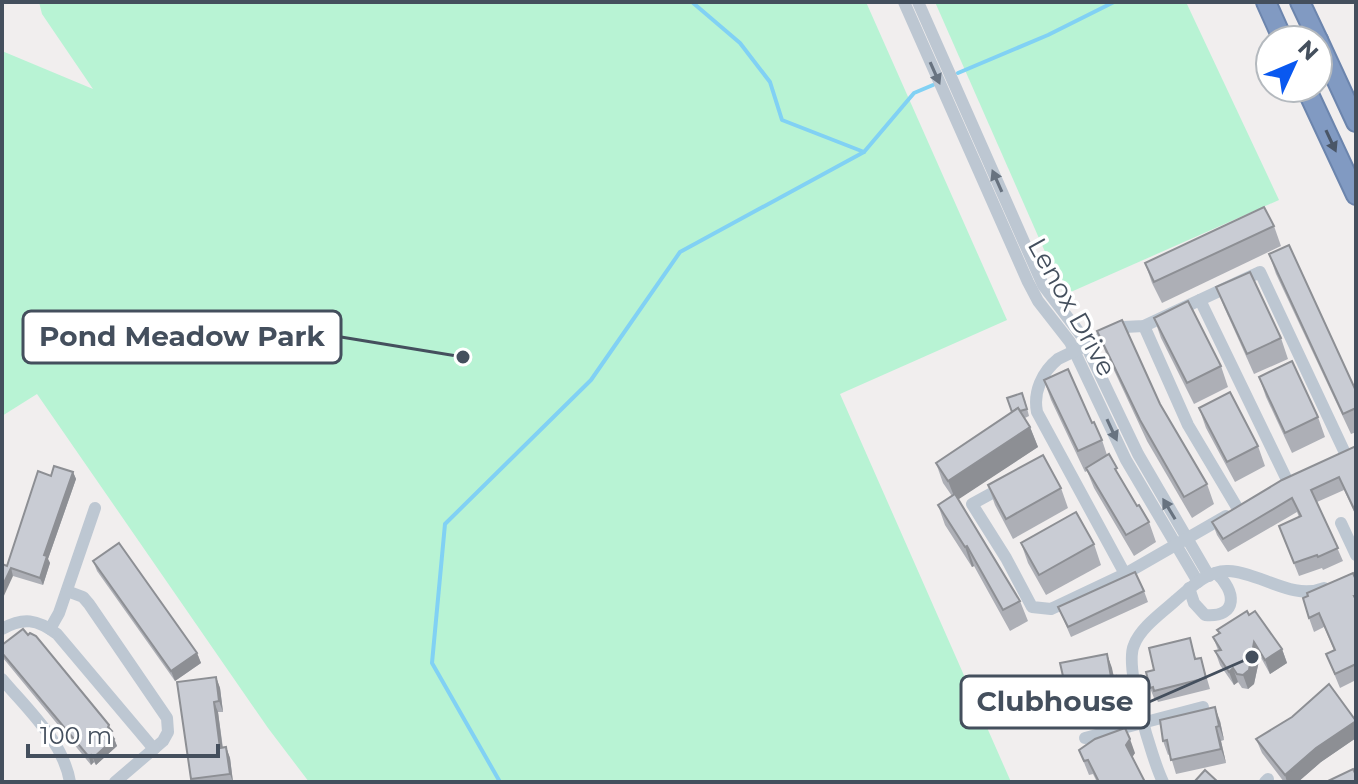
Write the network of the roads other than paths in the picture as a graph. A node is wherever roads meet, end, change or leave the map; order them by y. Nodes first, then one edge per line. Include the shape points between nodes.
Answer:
1 (904, 2) edge
2 (918, 2) edge
3 (1266, 2) edge
4 (1300, 2) edge
5 (1276, 24) edge
6 (1310, 24) edge
7 (1334, 75) edge
8 (1313, 104) edge
9 (1356, 122) edge
10 (1356, 195) edge
11 (1005, 216) junction
12 (1200, 300) junction
13 (1144, 326) junction
14 (1081, 348) junction
15 (1350, 450) edge
16 (1061, 456) junction
17 (1330, 460) edge
18 (1048, 463) edge
19 (1301, 473) edge
20 (1023, 477) edge
21 (1287, 480) junction
22 (1274, 487) edge
23 (1250, 502) edge
24 (95, 508) dead end
25 (1238, 509) junction
26 (1341, 523) dead end
27 (1181, 541) junction
28 (1356, 555) edge
29 (1125, 574) junction
30 (1203, 580) junction
31 (1332, 584) edge
32 (67, 591) junction
33 (2, 629) edge
34 (50, 629) junction
35 (2, 679) edge
36 (1203, 707) edge
37 (1144, 722) junction
38 (1085, 738) dead end
39 (154, 749) junction
40 (70, 782) edge
41 (115, 782) edge
42 (1163, 782) edge

1 -> 11 street, Lenox Drive
11 -> 2 street, Lenox Drive
3 - 5 highway
4 - 6 highway
7 - 9 highway
8 -> 10 highway
11 - 14 street, Lenox Drive via 1033,291
12 - 13 street
12 - 15 street via 1260,272
12 - 21 street
13 - 14 street via 1124,327
13 - 25 street via 1188,425
14 - 16 street via 1052,364 1037,388 1037,412
14 - 27 street, Lenox Drive
15 - 17 street
16 - 18 street
16 - 29 street via 1085,516
19 - 21 street
20 - 29 street via 972,504 1012,555 1032,607 1051,609
21 - 22 street
23 - 25 street
24 - 32 street
25 - 27 street
26 - 28 street
27 - 29 street
27 - 30 street, Lenox Drive
30 - 31 street via 1237,572 1309,592
30 - 37 street via 1135,642 1131,664
32 - 34 street
32 - 39 street via 89,604 164,713 168,732
33 - 34 street via 26,619
34 - 39 street
35 - 40 street via 55,743
36 - 37 street
37 - 38 street
37 - 42 street
39 - 41 street

